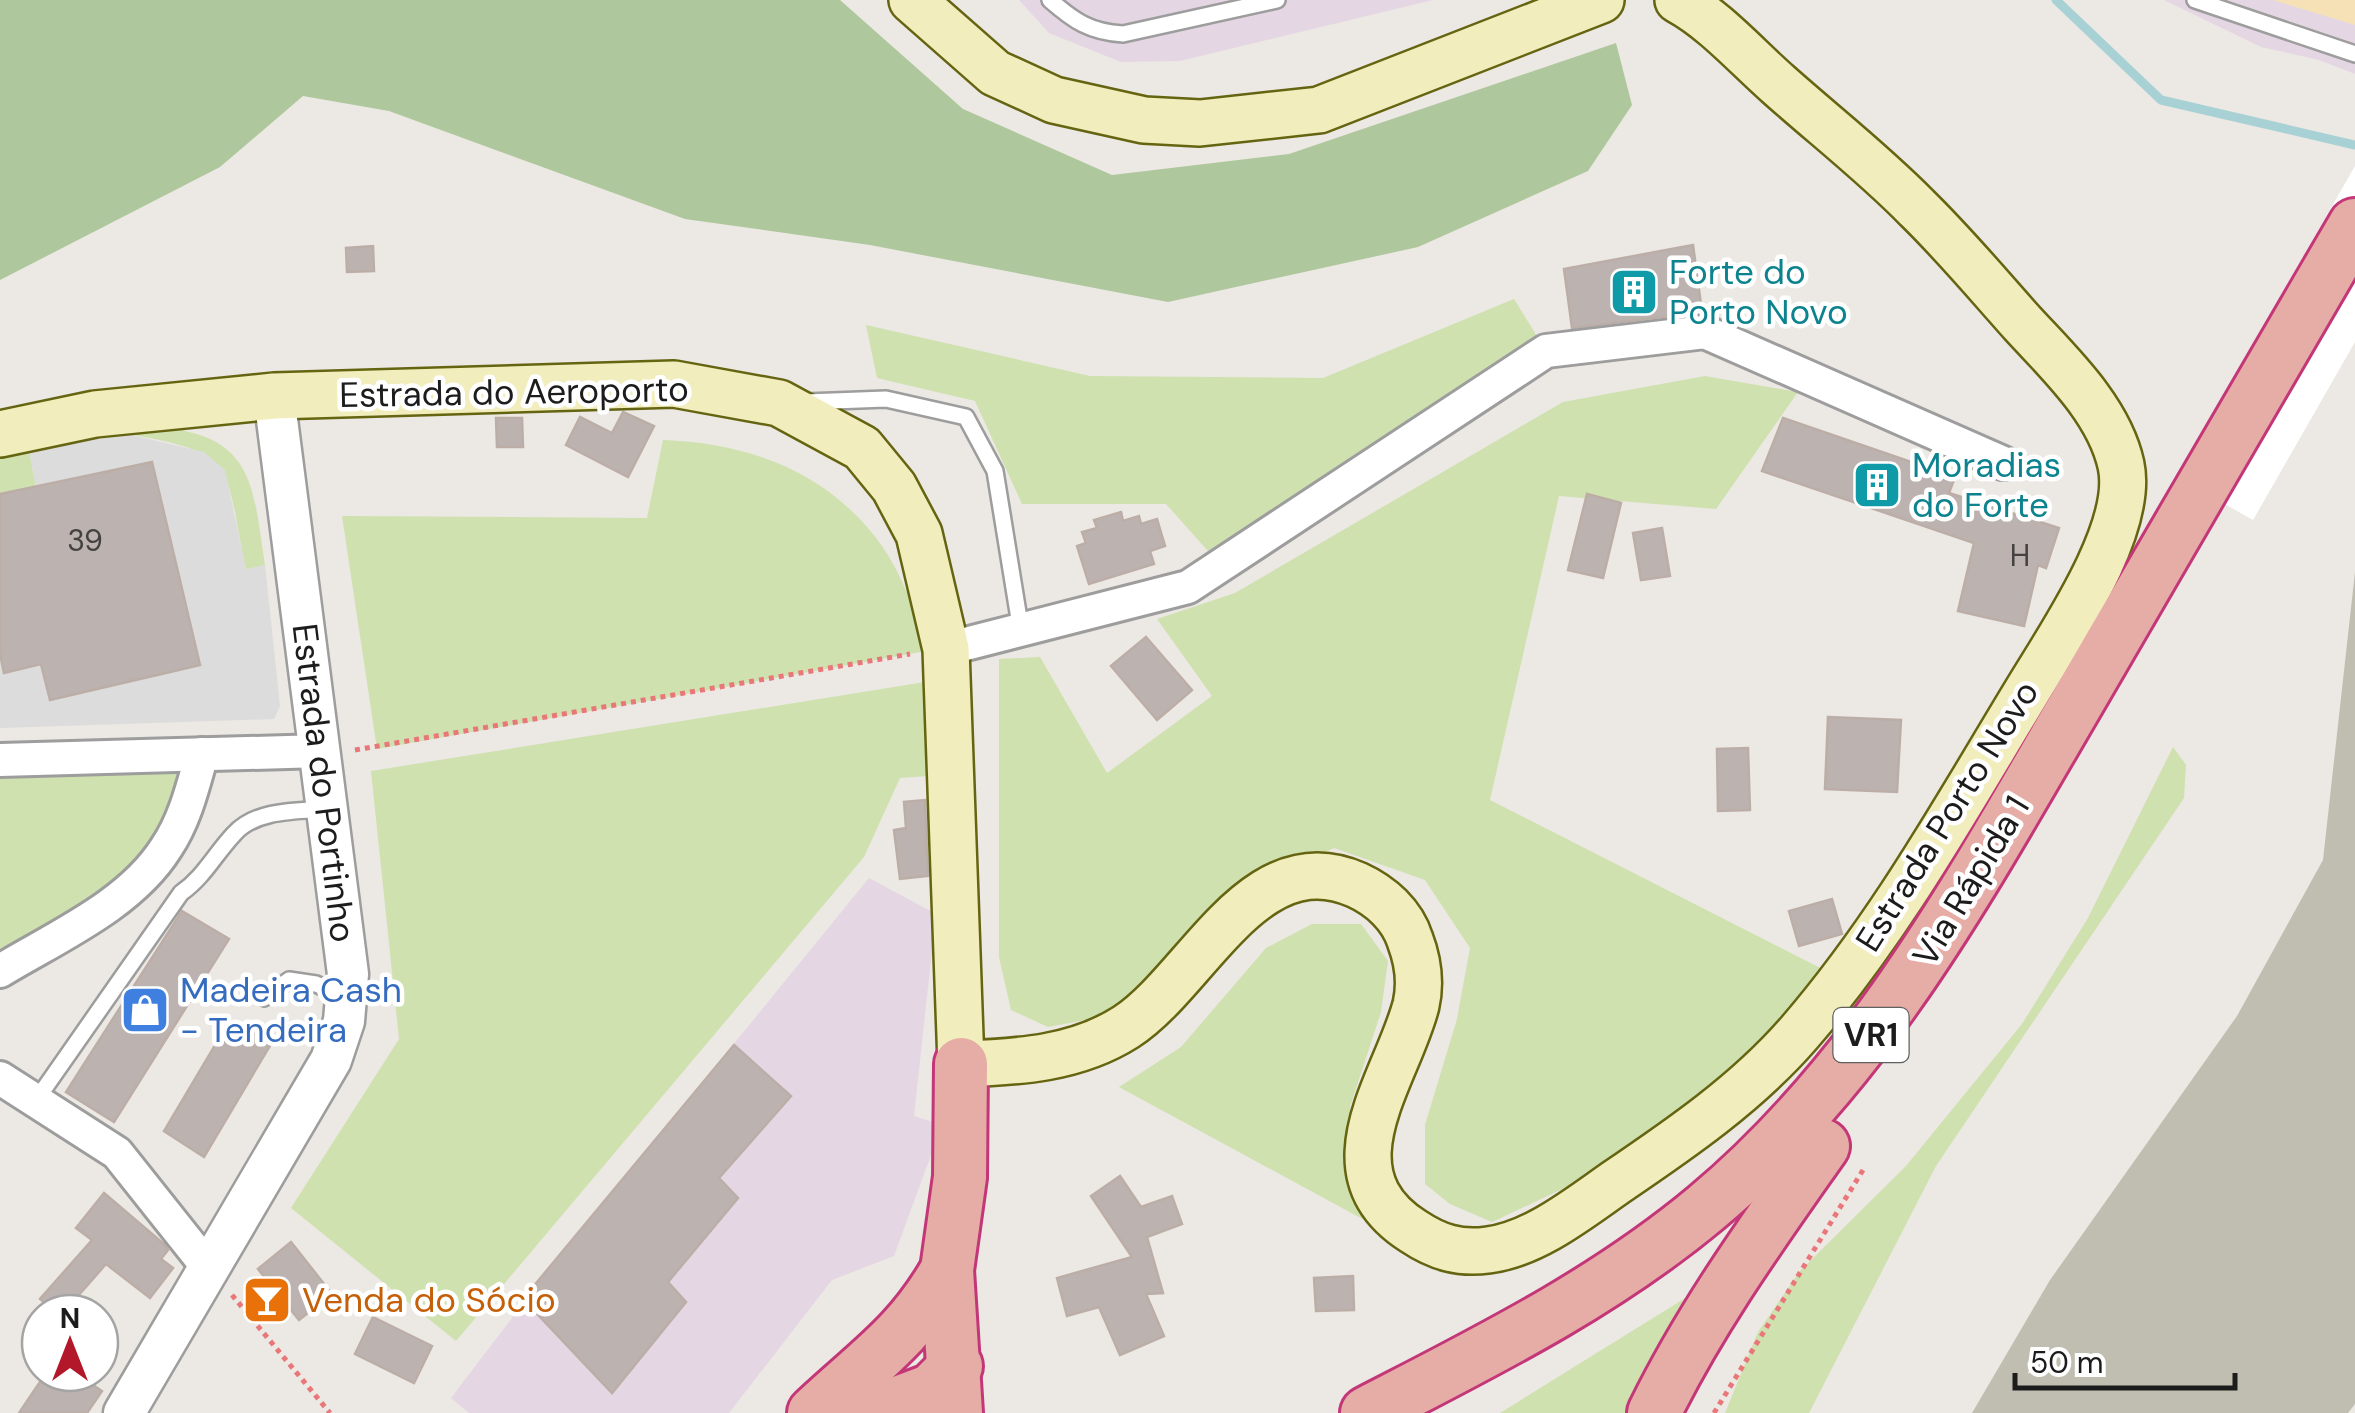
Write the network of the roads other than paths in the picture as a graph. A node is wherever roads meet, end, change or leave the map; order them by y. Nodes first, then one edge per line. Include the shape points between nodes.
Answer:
1 (912, 0) edge
2 (1050, 0) edge
3 (1278, 0) edge
4 (1601, 0) edge
5 (1678, 0) edge
6 (2195, 0) edge
7 (2355, 54) edge
8 (2355, 225) edge
9 (2355, 294) edge
10 (274, 396) junction
11 (778, 404) junction
12 (0, 434) edge
13 (2003, 462) dead end
14 (2216, 499) junction
15 (1020, 631) junction
16 (946, 649) junction
17 (322, 750) junction
18 (202, 754) junction
19 (0, 760) edge
20 (329, 809) junction
21 (0, 971) edge
22 (264, 998) dead end
23 (346, 998) junction
24 (960, 1064) junction
25 (0, 1078) edge
26 (37, 1099) junction
27 (1843, 1158) junction
28 (960, 1178) junction
29 (210, 1270) junction
30 (947, 1270) junction
31 (967, 1390) edge
32 (869, 1391) edge
33 (124, 1413) edge
34 (814, 1413) edge
35 (1366, 1413) edge
36 (1446, 1413) edge
37 (1654, 1413) edge

1 - 4 main road via 994,73 1054,100 1144,120 1200,123 1319,110
2 - 3 lane via 1077,24 1123,34
5 - 24 main road, Estrada Porto Novo via 1916,207 2076,382 2121,463 2110,543 1891,917 1796,1037 1707,1120 1544,1230 1495,1250 1441,1248 1405,1226 1374,1181 1368,1133 1416,1008 1418,966 1395,912 1350,881 1297,879 1270,888 1123,1029 1030,1061
6 - 7 lane
8 - 14 highway, Via Rápida 1 / VR1
9 - 14 highway, Via Rápida 1 / VR1
10 - 11 main road, Estrada do Aeroporto via 674,384
10 - 12 main road, Estrada do Aeroporto via 95,414
10 - 17 street, Estrada do Portinho
11 - 15 lane via 886,399 966,416 994,471
11 - 16 main road, Estrada do Aeroporto via 862,448 894,488 919,534
13 - 15 street via 1705,332 1546,351 1188,587
14 - 27 highway, Via Rápida 1 / VR1 via 1964,963 1896,1061
14 - 35 highway, Via Rápida 1 / VR1 via 1936,944 1798,1121 1708,1206 1624,1270 1514,1338
15 - 16 street
16 - 24 main road, Estrada do Aeroporto
17 - 18 street
17 - 20 street, Estrada do Portinho
18 - 19 street
18 - 21 street via 185,812 147,874
20 - 23 street, Estrada do Portinho
20 - 26 lane via 267,815 236,831 181,893
22 - 23 lane via 300,980
23 - 29 street, Estrada do Portinho via 331,1060
24 - 28 highway
25 - 26 street
26 - 29 street via 117,1153
27 - 36 highway, Via Rápida 1 / VR1 via 1645,1300
27 - 37 highway via 1728,1279
28 - 30 highway
28 - 31 highway via 976,1271
29 - 33 street, Estrada do Portinho
30 - 31 highway
30 - 32 highway
31 - 32 highway via 919,1360
32 - 34 highway

